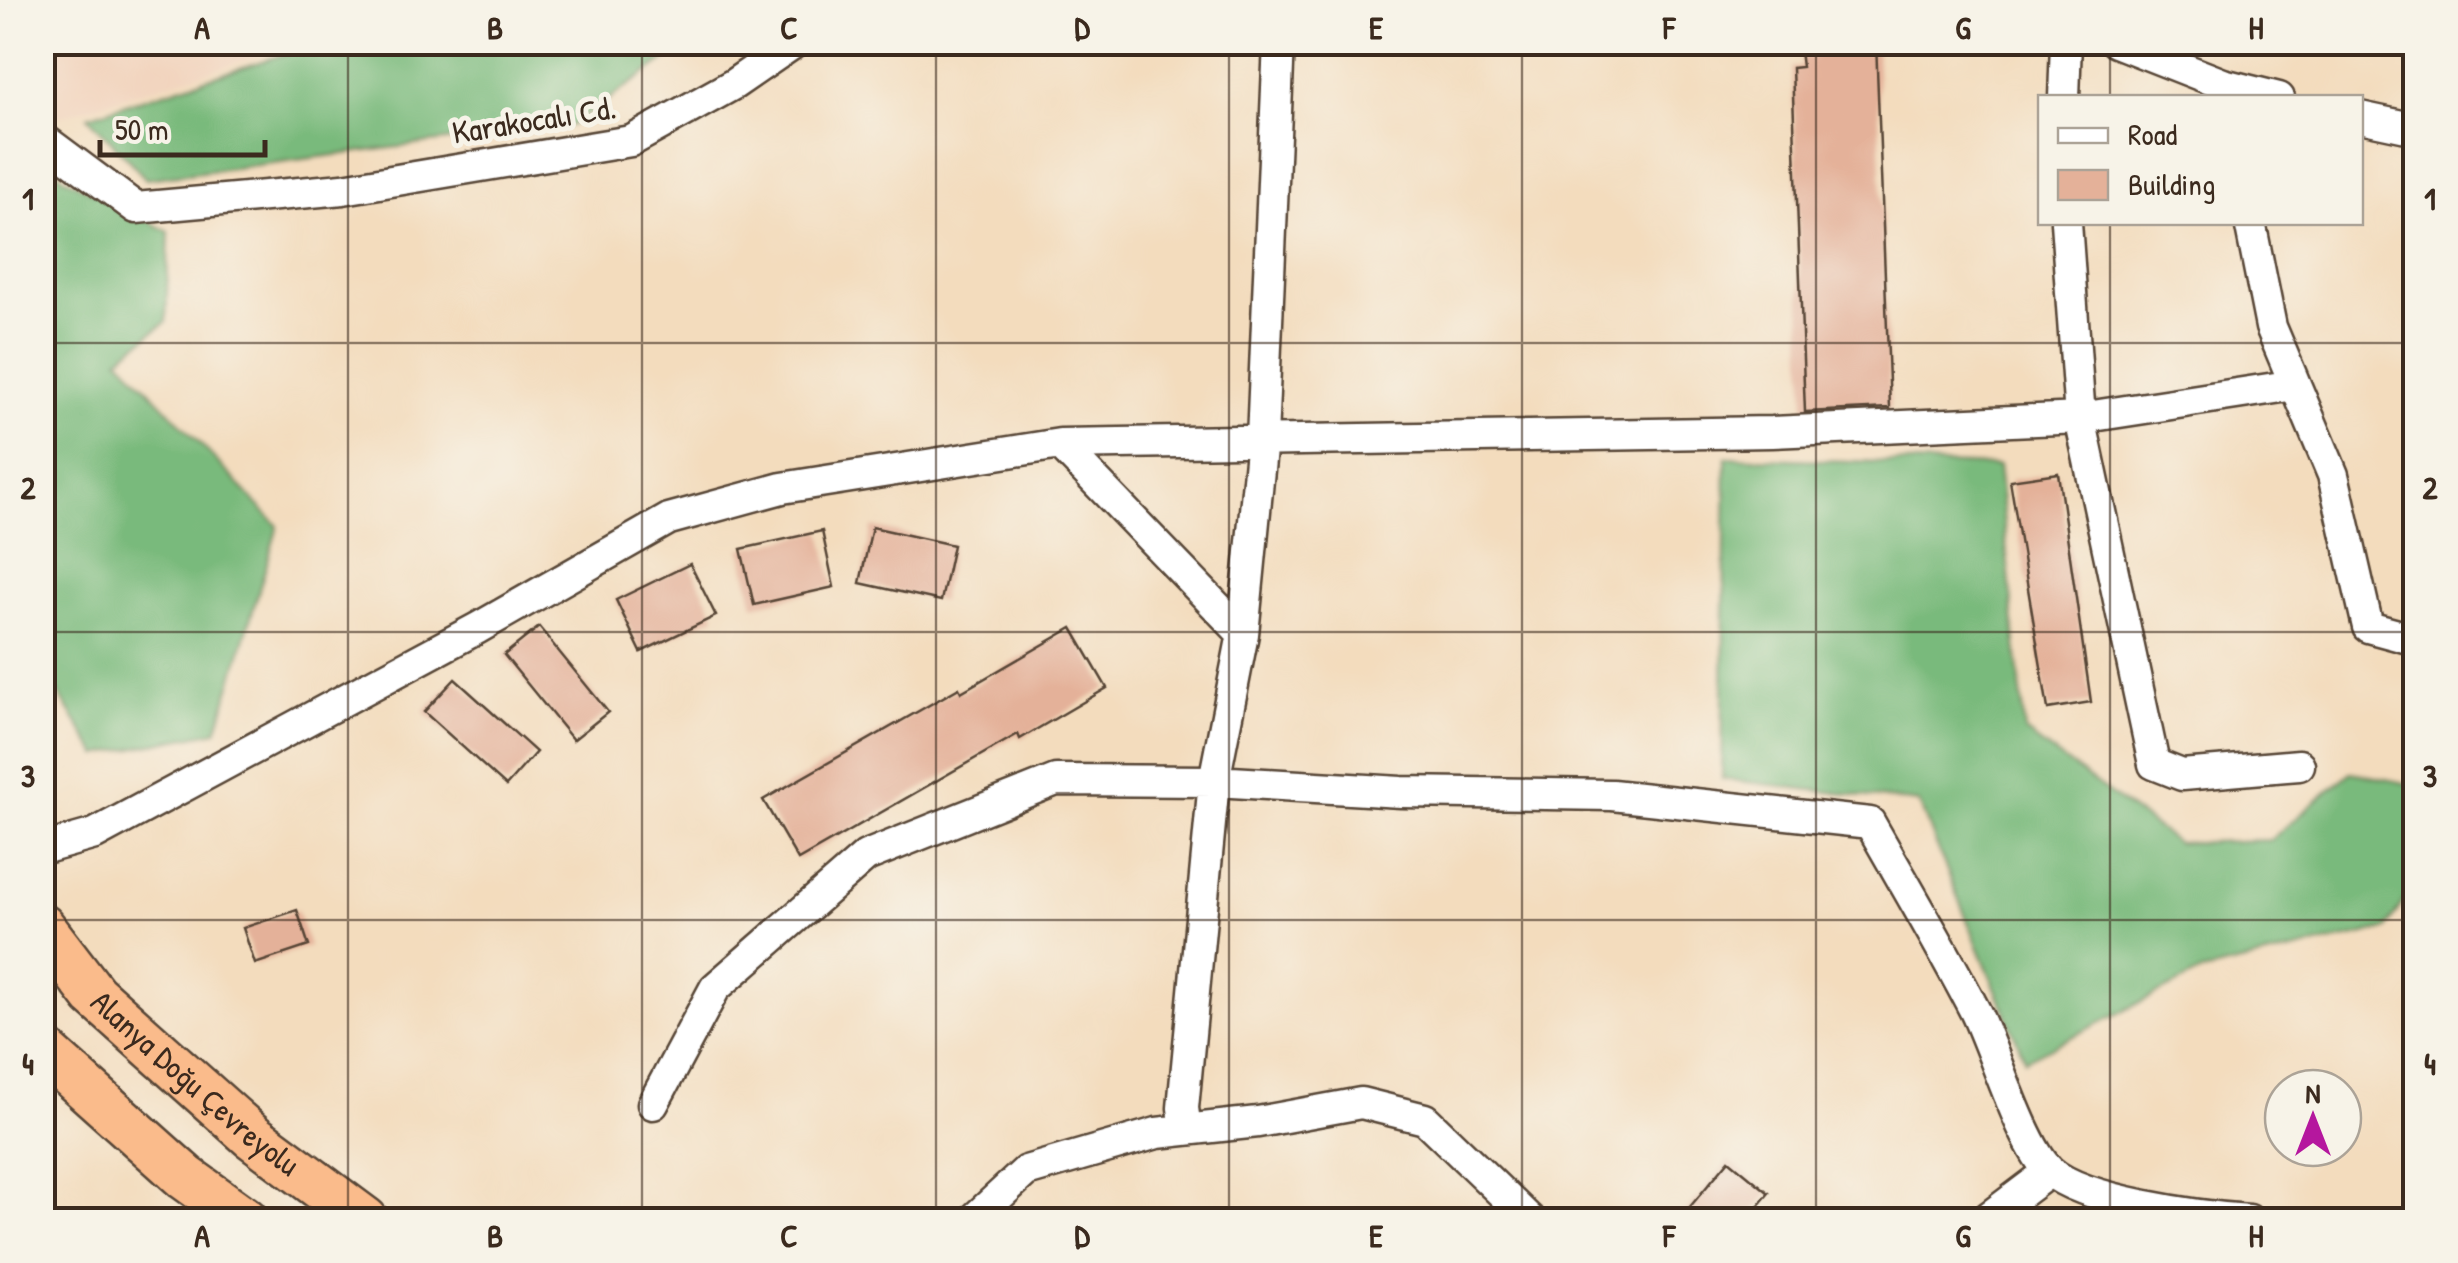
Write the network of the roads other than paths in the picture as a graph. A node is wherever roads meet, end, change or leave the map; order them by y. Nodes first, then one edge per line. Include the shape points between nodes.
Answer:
1 (795, 42) edge
2 (1279, 42) edge
3 (2066, 42) edge
4 (2116, 42) edge
5 (2224, 91) edge
6 (2064, 95) edge
7 (2255, 95) edge
8 (2363, 117) edge
9 (2416, 129) edge
10 (42, 138) edge
11 (2066, 225) edge
12 (2251, 225) edge
13 (2295, 385) junction
14 (2080, 418) junction
15 (1262, 439) junction
16 (1060, 444) junction
17 (1243, 634) junction
18 (2416, 640) edge
19 (2299, 765) dead end
20 (1214, 781) junction
21 (42, 849) edge
22 (42, 927) edge
23 (42, 1049) edge
24 (652, 1104) dead end
25 (1186, 1130) junction
26 (2050, 1171) junction
27 (246, 1220) edge
28 (365, 1220) edge
29 (973, 1220) edge
30 (1530, 1220) edge
31 (1985, 1220) edge
32 (2249, 1220) edge

1 - 10 street, Karakocalı Cd. via 631,142 343,189 136,208
2 - 15 street
3 - 6 street
4 - 5 street
5 - 7 street
8 - 9 street
11 - 14 street
12 - 13 street via 2270,326
13 - 14 street
13 - 18 street via 2333,475 2368,627
14 - 15 street via 1772,432
14 - 19 street via 2154,764 2182,775
15 - 16 street
15 - 17 street
16 - 17 street
16 - 21 street via 782,488 669,519 95,834
17 - 20 street
20 - 24 street via 1056,780 866,856 714,988
20 - 25 street
20 - 26 street via 1612,795 1870,823 1976,1013
22 - 28 highway, Alanya Doğu Çevreyolu via 94,995 252,1136
23 - 27 highway via 185,1176
25 - 29 street via 1026,1172
25 - 30 street via 1361,1103 1426,1118
26 - 31 street
26 - 32 street via 2087,1191

